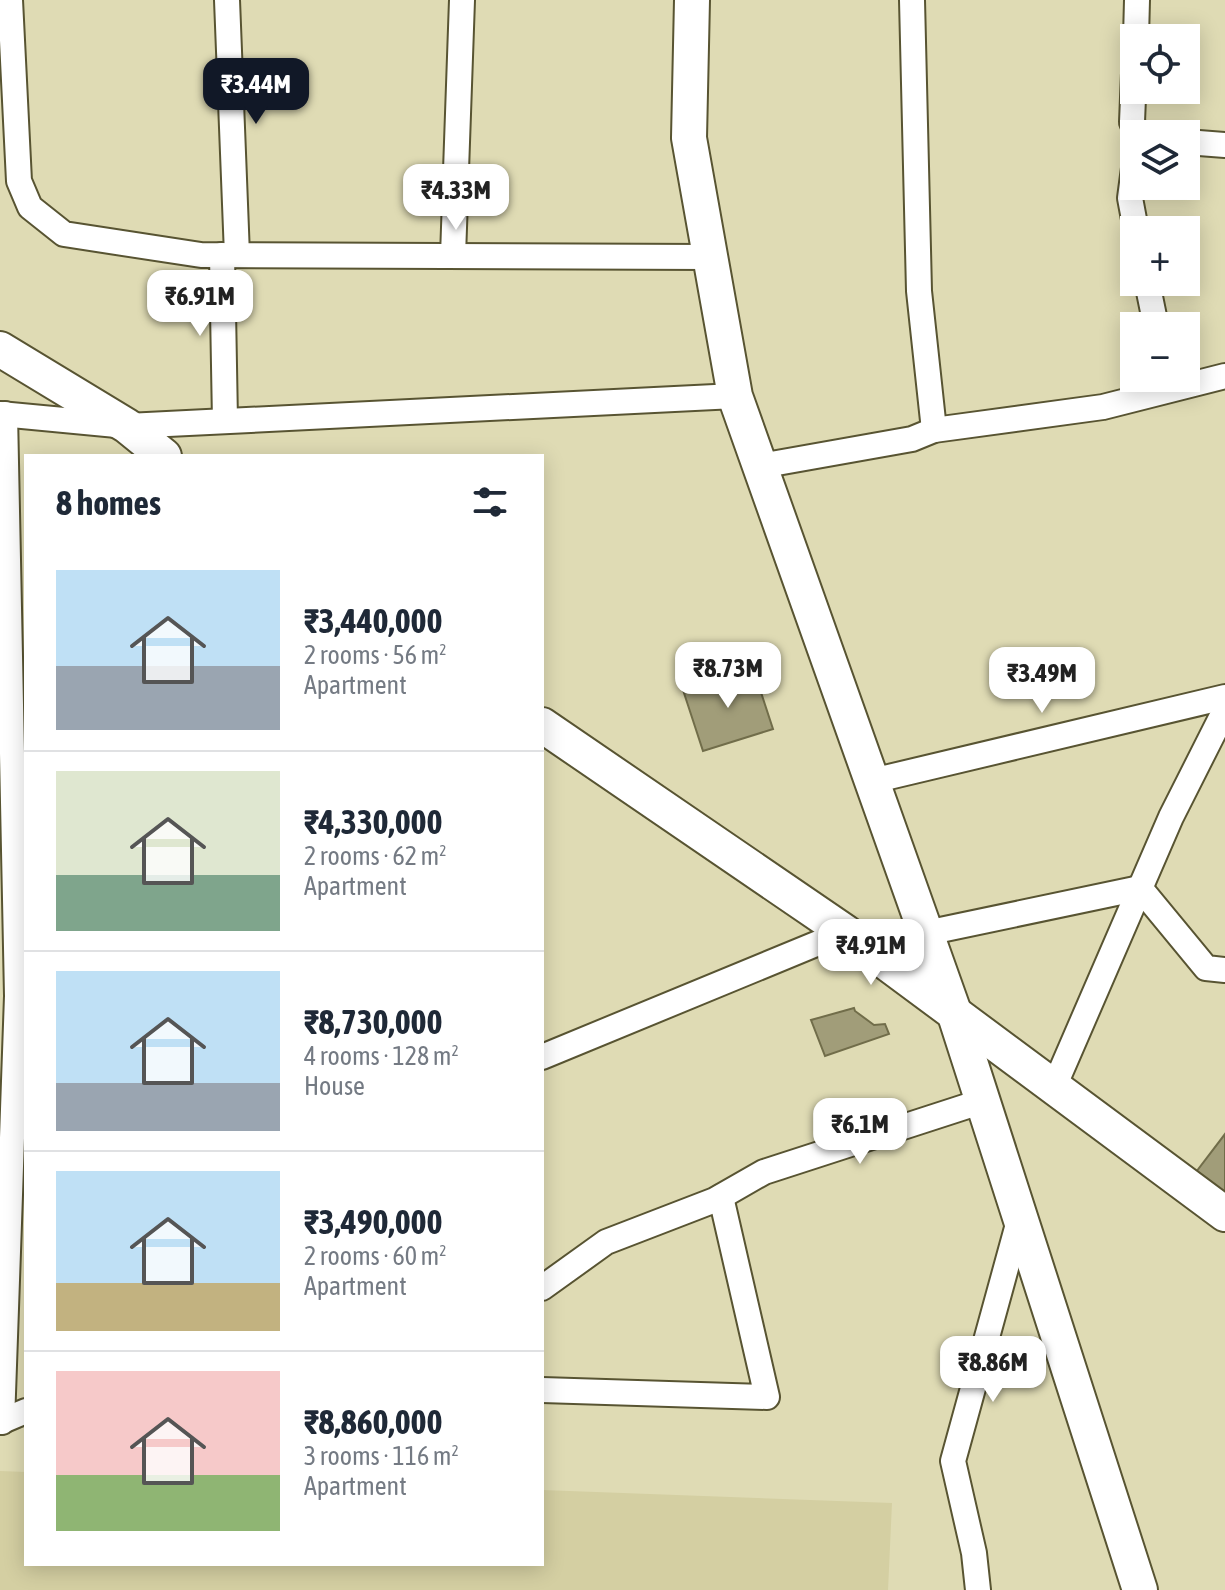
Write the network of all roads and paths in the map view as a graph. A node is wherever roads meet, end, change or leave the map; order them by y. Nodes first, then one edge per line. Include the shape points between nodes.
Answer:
1 (10, 0) edge
2 (227, 0) edge
3 (462, 0) edge
4 (692, 0) edge
5 (912, 0) edge
6 (1137, 0) edge
7 (1136, 24) edge
8 (1200, 143) edge
9 (1225, 145) edge
10 (230, 255) junction
11 (453, 256) junction
12 (710, 257) junction
13 (0, 349) edge
14 (1225, 376) edge
15 (1200, 379) edge
16 (1144, 392) edge
17 (735, 396) junction
18 (3, 414) edge
19 (225, 421) junction
20 (127, 426) junction
21 (934, 430) junction
22 (162, 454) edge
23 (760, 466) junction
24 (1225, 697) edge
25 (1225, 710) edge
26 (544, 726) edge
27 (1213, 756) edge
28 (872, 781) junction
29 (1140, 888) junction
30 (845, 932) junction
31 (926, 933) junction
32 (1225, 970) edge
33 (954, 1012) junction
34 (544, 1056) edge
35 (1054, 1087) junction
36 (983, 1101) junction
37 (721, 1197) junction
38 (1225, 1214) edge
39 (1020, 1217) junction
40 (544, 1287) edge
41 (544, 1390) edge
42 (24, 1412) edge
43 (1, 1422) edge
44 (978, 1590) edge
45 (1140, 1590) edge

1 - 10 street via 19,181 30,207 64,234
2 - 10 street
3 - 11 street
4 - 12 main road via 689,138
5 - 21 street via 919,291
6 - 7 street
8 - 9 street
10 - 11 street
10 - 19 street
11 - 12 street
12 - 17 main road
13 - 20 main road
14 - 15 street
16 - 21 street via 1103,407
17 - 19 street
17 - 23 main road
18 - 20 street
18 - 43 street via 17,996
19 - 20 street
20 - 22 main road
21 - 23 street via 912,439
23 - 28 main road
24 - 28 street
25 - 27 street
26 - 30 main road
27 - 29 street via 1171,817
28 - 31 main road
29 - 31 street
29 - 32 street via 1206,968
29 - 35 street
30 - 33 main road
30 - 34 street
31 - 33 main road
33 - 35 main road
33 - 36 main road
35 - 38 main road
36 - 37 street via 764,1172
36 - 39 main road
37 - 40 street via 606,1242
37 - 41 street via 767,1397
39 - 44 street via 953,1461
39 - 45 main road
42 - 43 street

